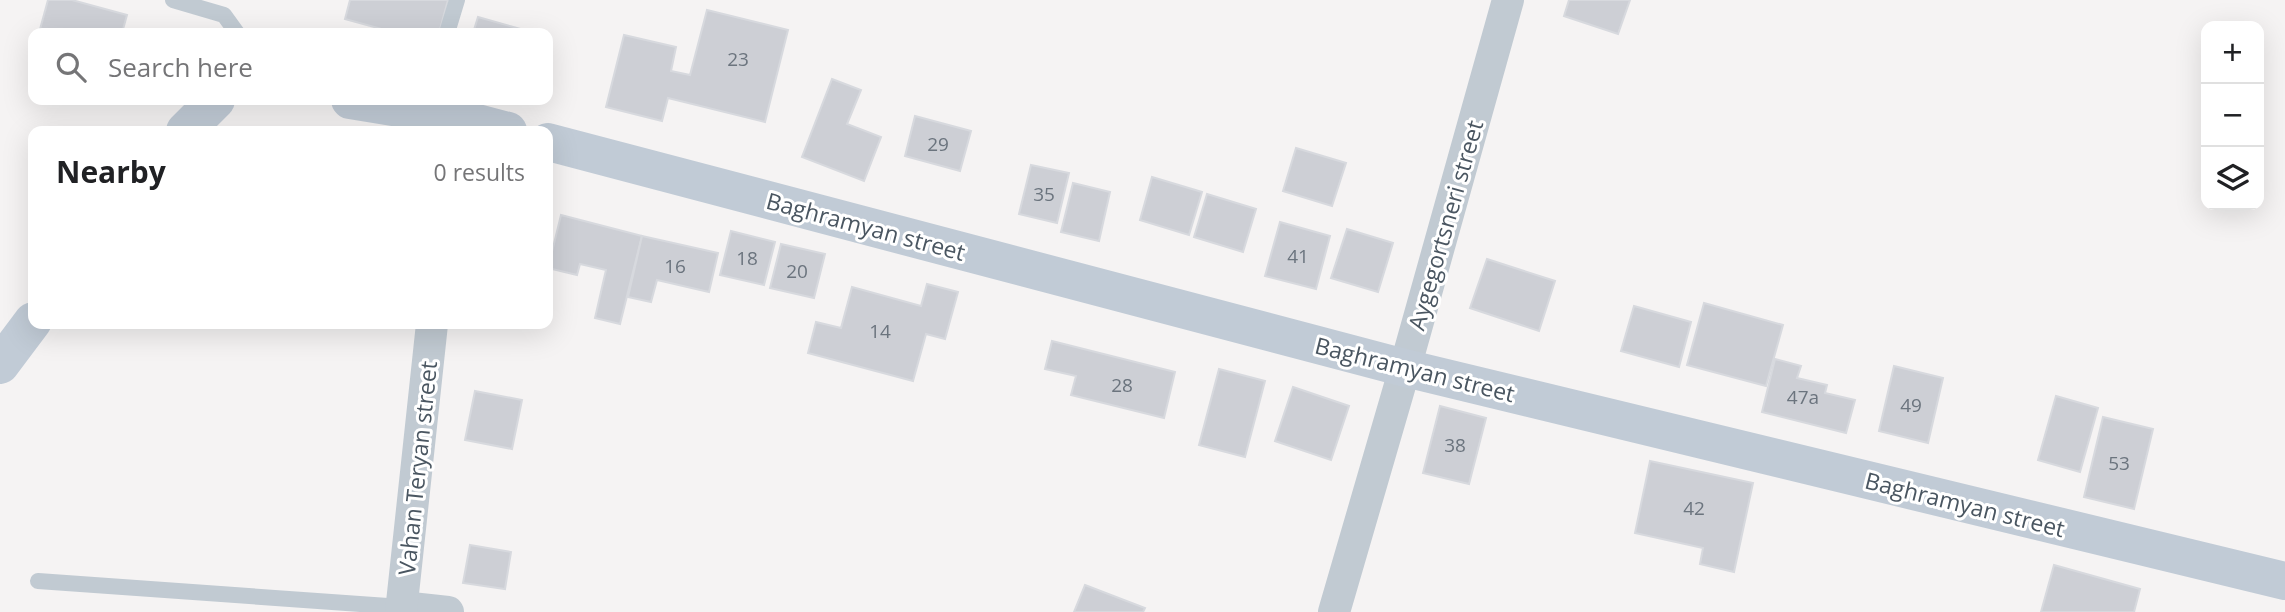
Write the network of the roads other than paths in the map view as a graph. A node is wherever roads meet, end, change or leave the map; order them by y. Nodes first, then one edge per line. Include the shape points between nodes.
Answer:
1 (173, 0) edge
2 (457, 0) edge
3 (1508, 0) edge
4 (233, 28) edge
5 (449, 28) edge
6 (211, 105) edge
7 (380, 105) edge
8 (440, 115) edge
9 (190, 126) edge
10 (487, 126) edge
11 (553, 143) edge
12 (28, 328) edge
13 (431, 329) edge
14 (0, 365) edge
15 (1405, 368) junction
16 (38, 581) dead end
17 (2285, 581) edge
18 (401, 610) edge
19 (448, 612) edge
20 (1334, 612) edge

1 - 4 lane via 224,15
2 - 5 lane
3 - 15 street, Aygegortsneri street
6 - 9 main road
7 - 8 main road
8 - 10 main road
11 - 15 main road, Baghramyan street
12 - 14 main road
13 - 18 street, Vahan Teryan street
15 - 17 main road, Baghramyan street
15 - 20 street, Aygegortsneri street
16 - 18 lane
18 - 19 street

